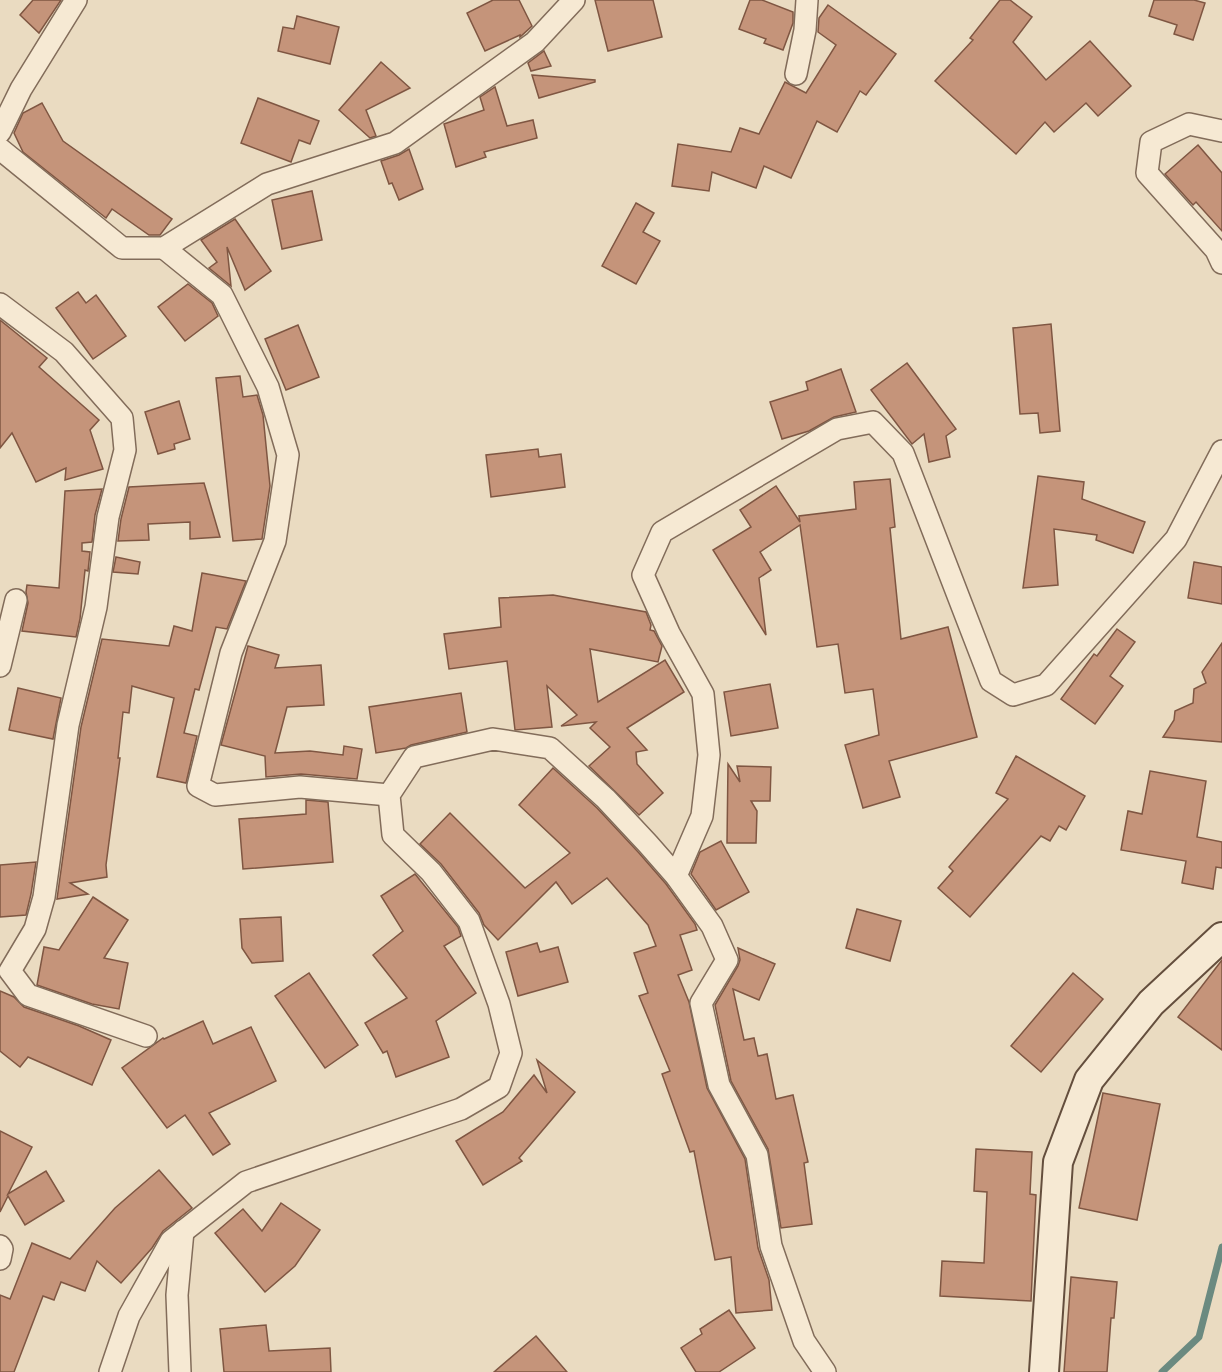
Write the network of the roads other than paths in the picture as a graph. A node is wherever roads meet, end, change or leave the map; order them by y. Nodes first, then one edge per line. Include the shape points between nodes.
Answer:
1 (76, 0) edge
2 (574, 0) edge
3 (807, 0) edge
4 (796, 74) dead end
5 (1222, 131) edge
6 (0, 132) edge
7 (0, 149) edge
8 (164, 248) junction
9 (1222, 263) edge
10 (0, 303) edge
11 (1222, 451) edge
12 (16, 600) dead end
13 (0, 666) edge
14 (389, 795) junction
15 (676, 876) junction
16 (1222, 937) edge
17 (5, 970) edge
18 (146, 1036) dead end
19 (183, 1231) junction
20 (0, 1246) edge
21 (0, 1259) edge
22 (110, 1372) edge
23 (180, 1372) edge
24 (825, 1372) edge
25 (1044, 1372) edge

1 - 6 street via 21,89
2 - 8 street via 535,42 395,143 267,184
3 - 4 street
5 - 9 street via 1189,124 1151,142 1147,173 1216,250
7 - 8 street via 122,248
8 - 14 street via 222,296 268,387 288,455 275,541 231,653 198,786 215,795 300,787
10 - 17 street via 64,352 122,418 125,450 108,517 96,607 68,725 44,897 35,929
11 - 15 street via 1176,539 1046,685 1013,695 991,681 903,453 873,422 837,429 662,532 643,575 703,694 709,754 702,816
12 - 13 street
14 - 15 street via 414,757 493,739 550,748 606,800
14 - 19 street via 393,835 431,872 469,921 499,1004 511,1053 499,1088 461,1108 246,1182
15 - 24 street via 712,926 727,960 701,1003 718,1085 757,1155 771,1246 804,1341
16 - 25 street via 1151,1003 1089,1080 1058,1162
17 - 18 street via 28,994
19 - 22 street via 171,1241 129,1316
19 - 23 street via 177,1294
20 - 21 street

